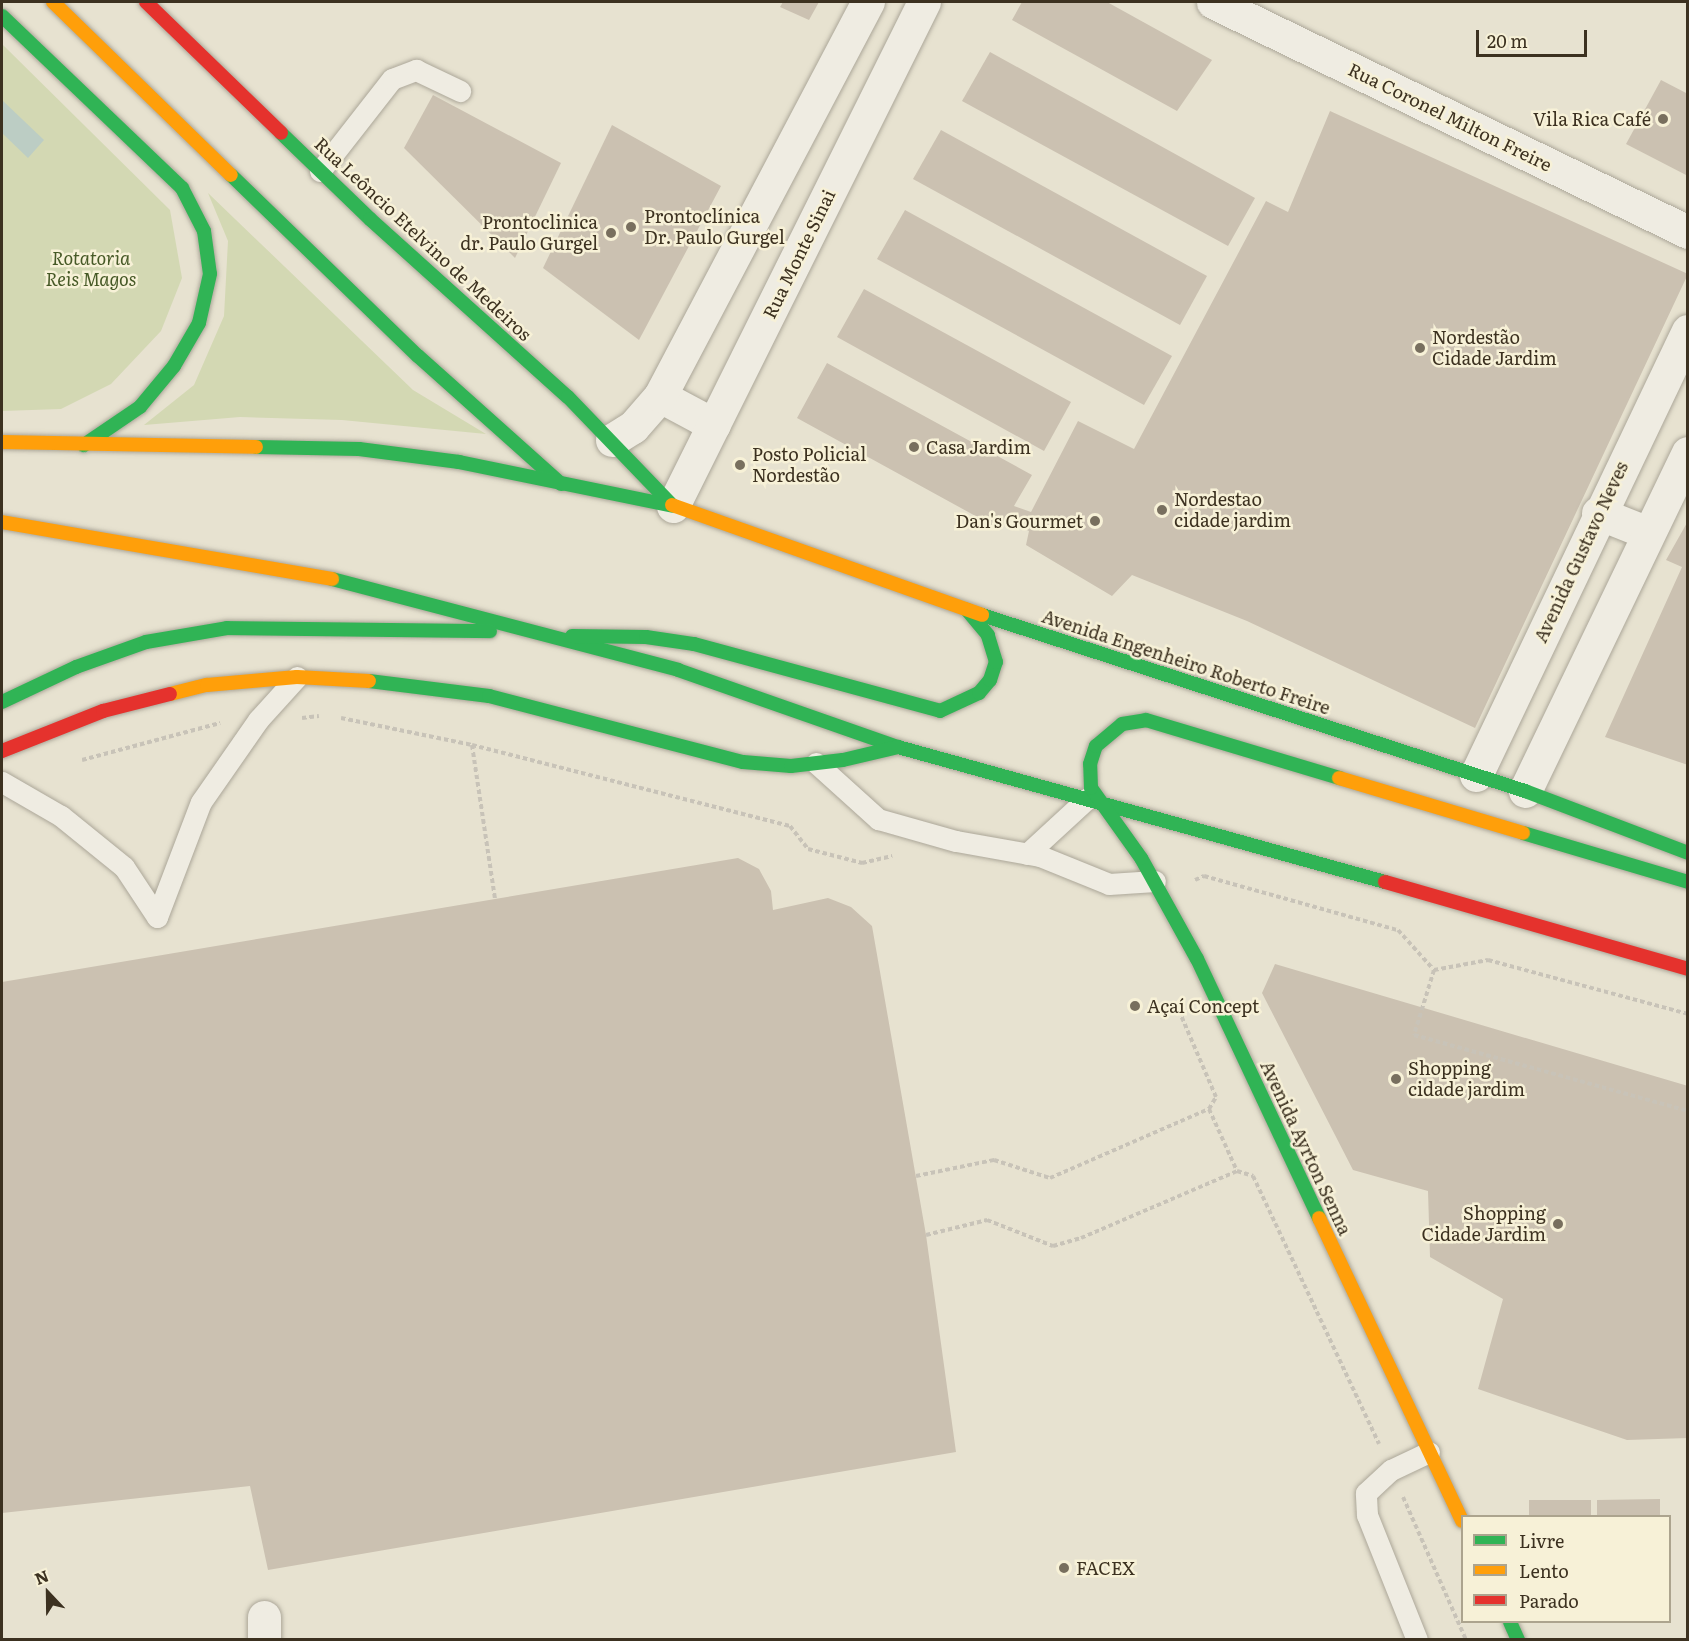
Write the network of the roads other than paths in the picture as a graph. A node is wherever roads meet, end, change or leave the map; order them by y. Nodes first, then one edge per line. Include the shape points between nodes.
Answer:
1 (53, 2) edge
2 (146, 2) edge
3 (868, 2) edge
4 (885, 2) edge
5 (1213, 2) edge
6 (920, 10) edge
7 (2, 16) edge
8 (460, 91) dead end
9 (321, 171) junction
10 (1688, 232) edge
11 (1688, 331) edge
12 (660, 396) junction
13 (714, 424) junction
14 (612, 440) junction
15 (2, 442) edge
16 (84, 445) junction
17 (1688, 453) edge
18 (561, 484) junction
19 (673, 506) junction
20 (1598, 513) junction
21 (2, 522) edge
22 (1648, 533) junction
23 (967, 610) junction
24 (546, 632) junction
25 (565, 636) junction
26 (297, 677) junction
27 (2, 702) edge
28 (898, 747) junction
29 (2, 751) edge
30 (816, 763) junction
31 (1476, 775) junction
32 (2, 782) edge
33 (1525, 791) junction
34 (1094, 799) junction
35 (1688, 853) edge
36 (1027, 854) junction
37 (1155, 880) junction
38 (1688, 882) edge
39 (1688, 969) edge
40 (1428, 1452) junction
41 (1461, 1519) edge
42 (1510, 1623) edge
43 (1417, 1640) edge
44 (1518, 1640) edge

1 - 18 main road via 418,356
2 - 9 main road, Rua Leôncio Etelvino de Medeiros
3 - 12 street
4 - 6 street
5 - 10 street, Rua Coronel Milton Freire
6 - 13 street, Rua Monte Sinai
7 - 16 main road via 182,188 204,231 210,274 199,323 174,366 140,406
8 - 9 lane via 416,70 392,79
9 - 14 main road, Rua Leôncio Etelvino de Medeiros
11 - 20 street, Avenida Gustavo Neves
12 - 13 street
12 - 14 street via 633,427
13 - 19 street, Rua Monte Sinai
14 - 19 main road, Rua Leôncio Etelvino de Medeiros
15 - 16 main road, Avenida Engenheiro Roberto Freire
16 - 18 main road, Avenida Engenheiro Roberto Freire via 359,449 459,462
17 - 22 street
18 - 19 main road, Avenida Engenheiro Roberto Freire
19 - 23 main road, Avenida Engenheiro Roberto Freire
20 - 22 street
20 - 31 street, Avenida Gustavo Neves
21 - 24 main road via 358,583
22 - 33 street
23 - 25 main road via 993,645 996,662 990,680 979,693 940,711 694,644 646,637
23 - 31 main road, Avenida Engenheiro Roberto Freire
24 - 25 main road
24 - 27 main road via 227,628 146,642 75,667
25 - 28 main road via 678,670
26 - 29 main road via 207,686 103,711
26 - 30 main road via 391,682 489,696 743,762 791,766
26 - 32 lane via 258,720 201,802 157,917 124,867 61,816
28 - 30 main road
28 - 34 main road
30 - 36 lane via 878,819
31 - 33 main road, Avenida Engenheiro Roberto Freire
33 - 35 main road, Avenida Engenheiro Roberto Freire
34 - 36 lane
34 - 37 main road, Avenida Ayrton Senna
34 - 38 main road, Avenida Ayrton Senna via 1090,764 1096,746 1122,724 1146,720
34 - 39 main road
36 - 37 lane via 1109,884
37 - 40 main road, Avenida Ayrton Senna via 1197,959
40 - 41 main road, Avenida Ayrton Senna
40 - 43 lane via 1391,1470 1366,1493 1367,1515
42 - 44 main road

